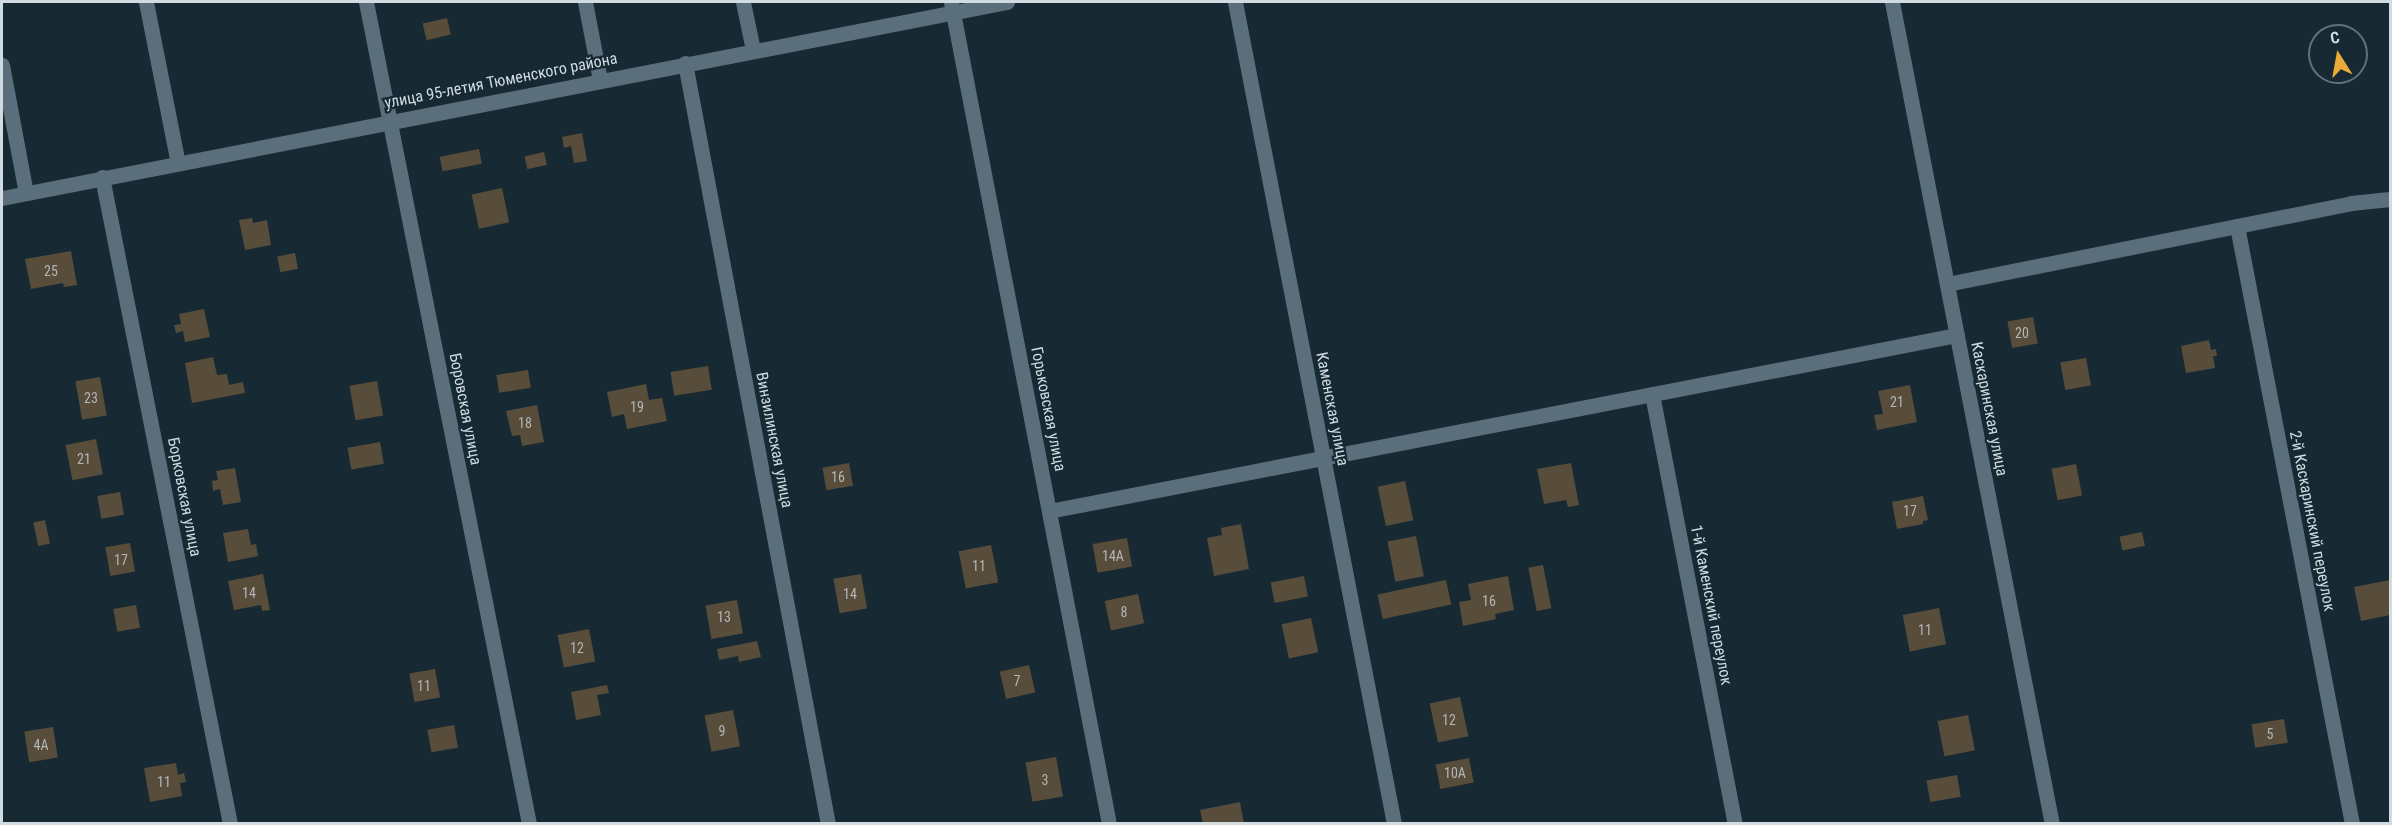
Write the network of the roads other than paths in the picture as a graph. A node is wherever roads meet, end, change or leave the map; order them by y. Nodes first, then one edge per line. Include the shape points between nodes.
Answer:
1 (146, 2) edge
2 (366, 2) edge
3 (585, 2) edge
4 (743, 2) edge
5 (1008, 2) edge
6 (1235, 2) edge
7 (1892, 2) edge
8 (952, 7) edge
9 (753, 50) junction
10 (685, 63) junction
11 (2, 65) edge
12 (600, 80) junction
13 (390, 121) junction
14 (178, 163) junction
15 (102, 177) junction
16 (26, 193) junction
17 (2, 198) edge
18 (2391, 199) edge
19 (2237, 226) junction
20 (1947, 284) junction
21 (1957, 335) junction
22 (1652, 394) junction
23 (1323, 458) junction
24 (1049, 512) junction
25 (230, 824) edge
26 (529, 824) edge
27 (828, 824) edge
28 (1109, 824) edge
29 (1394, 824) edge
30 (1735, 824) edge
31 (2052, 824) edge
32 (2352, 824) edge

1 - 14 street
2 - 13 street, Боровская улица
3 - 12 street
4 - 9 street
5 - 8 street, улица 95-летия Тюменского района
6 - 23 street, Каменская улица
7 - 20 street, Каскаринская улица
8 - 9 street, улица 95-летия Тюменского района
8 - 24 street, Горьковская улица
9 - 10 street, улица 95-летия Тюменского района
10 - 12 street, улица 95-летия Тюменского района
10 - 27 street, Винзилинская улица
11 - 16 street
12 - 13 street, улица 95-летия Тюменского района
13 - 14 street, улица 95-летия Тюменского района
13 - 26 street, Боровская улица
14 - 15 street, улица 95-летия Тюменского района
15 - 16 street, улица 95-летия Тюменского района
15 - 25 street, Борковская улица
16 - 17 street, улица 95-летия Тюменского района
18 - 19 street
19 - 20 street
19 - 32 street, 2-й Каскаринский переулок
20 - 21 street, Каскаринская улица
21 - 22 street
21 - 31 street, Каскаринская улица
22 - 23 street
22 - 30 street, 1-й Каменский переулок
23 - 24 street
23 - 29 street, Каменская улица
24 - 28 street, Горьковская улица

